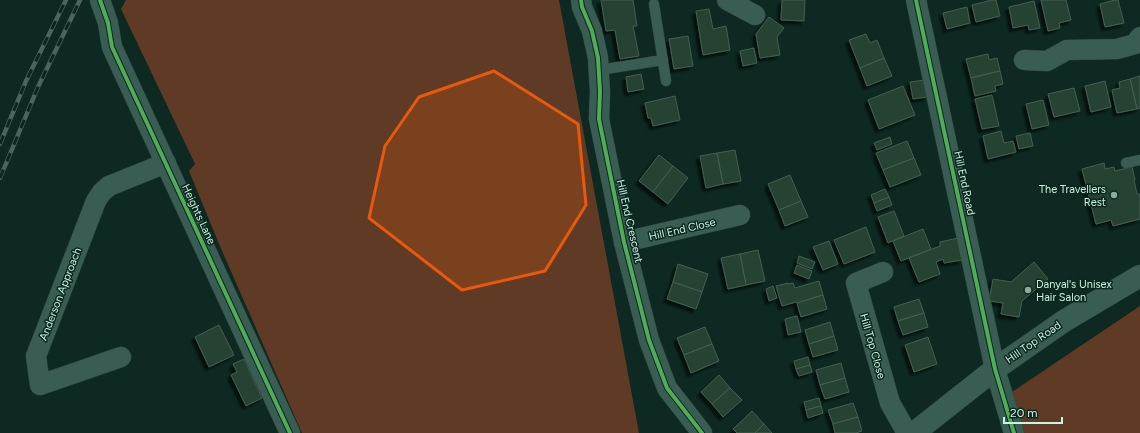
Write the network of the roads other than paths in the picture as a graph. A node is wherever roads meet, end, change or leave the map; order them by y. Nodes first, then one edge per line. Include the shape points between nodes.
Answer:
1 (581, 0) edge
2 (728, 0) edge
3 (916, 0) edge
4 (101, 1) edge
5 (654, 4) dead end
6 (755, 15) dead end
7 (1140, 38) edge
8 (663, 60) junction
9 (1024, 60) dead end
10 (599, 70) junction
11 (666, 81) dead end
12 (1140, 160) edge
13 (166, 163) junction
14 (1126, 164) dead end
15 (740, 216) dead end
16 (624, 242) junction
17 (883, 272) dead end
18 (1140, 276) edge
19 (121, 357) dead end
20 (995, 369) junction
21 (290, 433) edge
22 (702, 433) edge
23 (907, 433) edge
24 (914, 433) edge
25 (1014, 433) edge

1 - 10 street, Hill End Crescent via 592,31
2 - 6 street
3 - 20 street, Hill End Road
4 - 13 street, Heights Lane via 112,47
5 - 8 lane
7 - 9 street via 1135,44 1117,49 1067,50 1047,61
8 - 10 lane
8 - 11 lane
10 - 16 street, Hill End Crescent via 599,119
12 - 14 lane
13 - 19 street, Anderson Approach via 109,186 99,196 36,356 40,385
13 - 21 street, Heights Lane
15 - 16 street, Hill End Close
16 - 22 street, Hill End Crescent via 649,340 667,388
17 - 23 street, Hill Top Close via 856,283 890,403
18 - 20 street, Hill Top Road via 1064,321
20 - 24 street, Hill Top Road
20 - 25 street, Hill End Road

